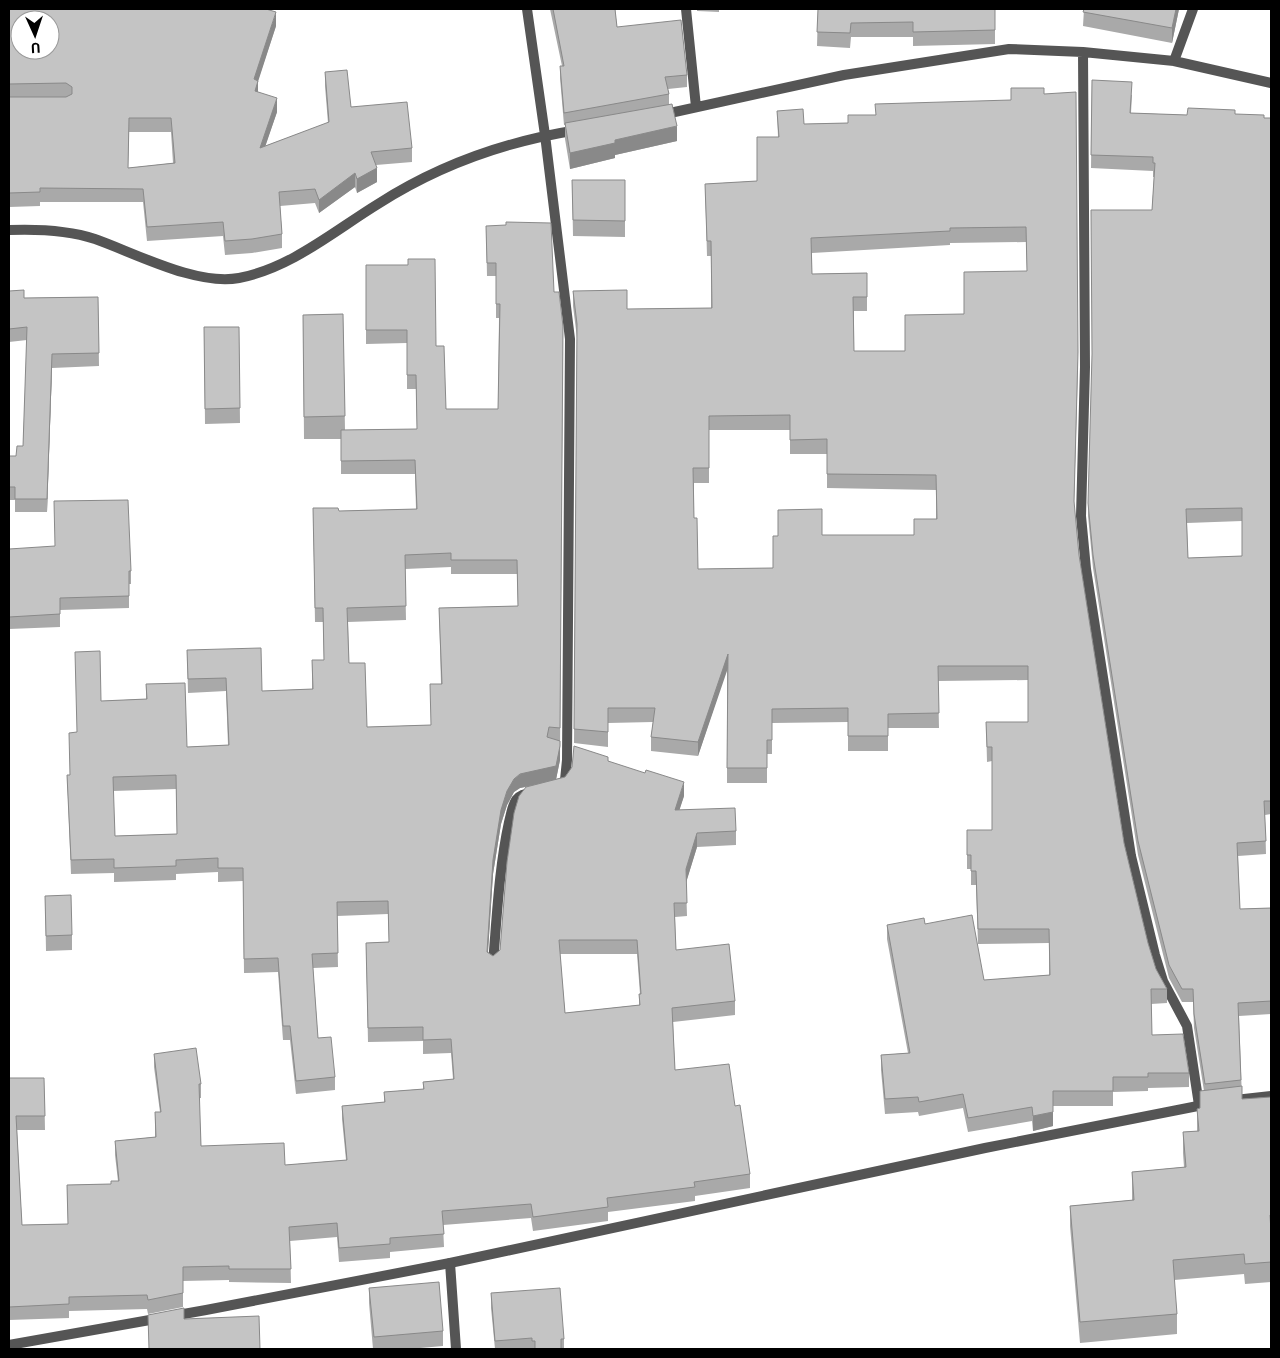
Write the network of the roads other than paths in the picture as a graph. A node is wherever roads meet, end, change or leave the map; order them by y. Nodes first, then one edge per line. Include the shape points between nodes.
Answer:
1 (527, 9) edge
2 (686, 9) edge
3 (1193, 9) edge
4 (1083, 52) junction
5 (1174, 61) junction
6 (1271, 83) edge
7 (696, 107) junction
8 (648, 118) edge
9 (592, 128) edge
10 (546, 135) junction
11 (9, 230) edge
12 (493, 963) edge
13 (1271, 1096) edge
14 (1199, 1105) junction
15 (450, 1262) junction
16 (9, 1345) edge
17 (456, 1349) edge

1 - 10 street
2 - 7 street
3 - 5 street
4 - 5 street
4 - 7 street via 1009,50 934,59
4 - 14 street via 1085,367 1080,516 1131,856 1163,981 1187,1026
5 - 6 street
7 - 8 street
9 - 10 street
10 - 11 street via 510,143 455,164 378,204 298,255 236,279 211,279 92,238 37,229
10 - 12 street via 570,339 567,760 565,780 560,786 522,794 514,802 503,855
13 - 14 street
14 - 15 street
15 - 16 street
15 - 17 street

